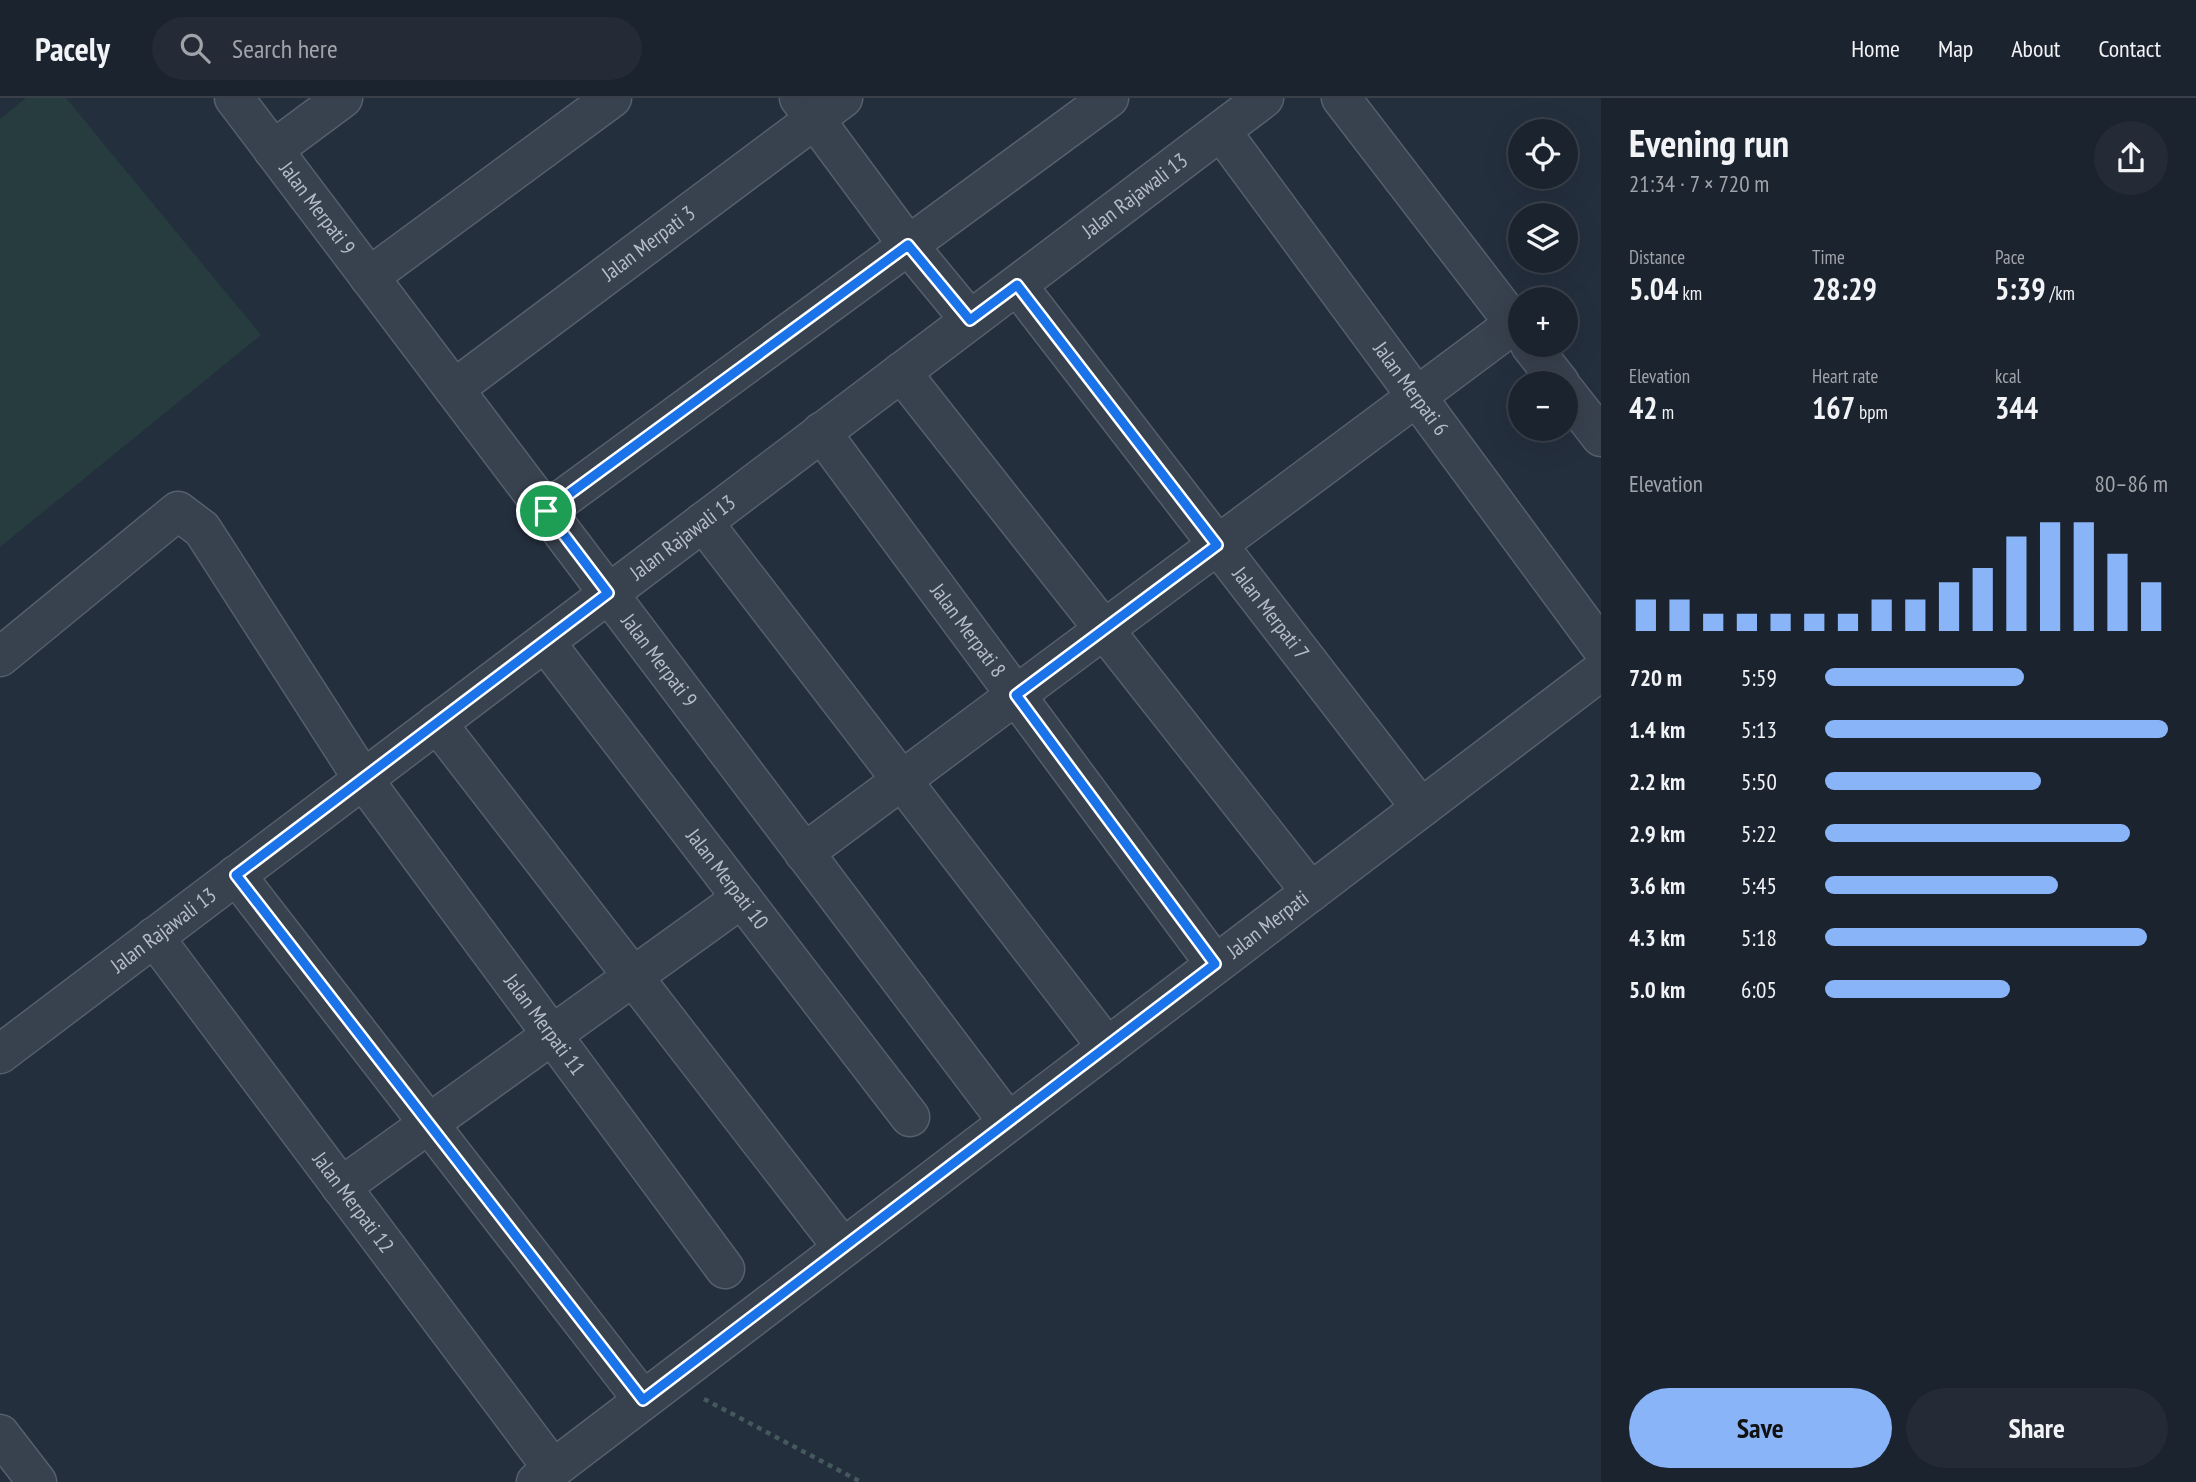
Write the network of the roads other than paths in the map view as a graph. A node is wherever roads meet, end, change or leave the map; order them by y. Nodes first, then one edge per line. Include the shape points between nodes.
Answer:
1 (234, 98) edge
2 (343, 98) edge
3 (612, 98) edge
4 (1109, 98) edge
5 (1264, 98) edge
6 (1341, 98) edge
7 (819, 105) edge
8 (1221, 131) junction
9 (273, 150) junction
10 (908, 245) junction
11 (369, 277) junction
12 (1017, 285) junction
13 (1508, 316) edge
14 (970, 320) junction
15 (1508, 342) edge
16 (1540, 357) edge
17 (1551, 371) edge
18 (901, 372) junction
19 (454, 389) junction
20 (1416, 397) junction
21 (1578, 408) edge
22 (821, 432) junction
23 (1601, 438) edge
24 (546, 511) junction
25 (703, 522) junction
26 (1217, 545) junction
27 (608, 593) junction
28 (1104, 630) junction
29 (545, 642) junction
30 (1601, 647) edge
31 (0, 657) edge
32 (1601, 671) edge
33 (1016, 695) junction
34 (437, 723) junction
35 (363, 779) junction
36 (902, 780) junction
37 (1421, 808) junction
38 (804, 853) junction
39 (236, 875) junction
40 (1311, 892) junction
41 (742, 898) junction
42 (154, 937) junction
43 (1215, 964) junction
44 (633, 977) junction
45 (552, 1035) junction
46 (1107, 1047) junction
47 (0, 1054) edge
48 (910, 1116) dead end
49 (1008, 1122) junction
50 (429, 1124) junction
51 (341, 1187) junction
52 (842, 1248) junction
53 (725, 1269) dead end
54 (656, 1391) junction
55 (0, 1434) edge
56 (545, 1476) edge
57 (27, 1479) edge

1 - 9 street, Jalan Merpati 9
2 - 9 street
3 - 11 street
4 - 10 street
5 - 8 street, Jalan Rajawali 13
6 - 13 street
7 - 10 street
7 - 19 street, Jalan Merpati 3
8 - 12 street, Jalan Rajawali 13
8 - 20 street, Jalan Merpati 6
9 - 11 street, Jalan Merpati 9
10 - 14 street
10 - 24 street
11 - 19 street, Jalan Merpati 9
12 - 14 street, Jalan Rajawali 13
12 - 26 street, Jalan Merpati 7
14 - 18 street, Jalan Rajawali 13
15 - 20 street
16 - 17 street
18 - 22 street, Jalan Rajawali 13
18 - 28 street
19 - 24 street, Jalan Merpati 9
20 - 26 street
20 - 30 street, Jalan Merpati 6
21 - 23 street
22 - 25 street, Jalan Rajawali 13
22 - 33 street, Jalan Merpati 8
24 - 27 street, Jalan Merpati 9
25 - 27 street, Jalan Rajawali 13
25 - 36 street
26 - 28 street
26 - 37 street, Jalan Merpati 7
27 - 29 street, Jalan Rajawali 13
27 - 38 street, Jalan Merpati 9
28 - 33 street
28 - 40 street
29 - 34 street, Jalan Rajawali 13
29 - 41 street, Jalan Merpati 10
31 - 35 street, Jalan Merpati 11 via 178,511 202,529
32 - 37 street, Jalan Merpati
33 - 36 street
33 - 43 street, Jalan Merpati 8
34 - 35 street, Jalan Rajawali 13
34 - 44 street
35 - 39 street, Jalan Rajawali 13
35 - 45 street, Jalan Merpati 11
36 - 38 street
36 - 46 street
37 - 40 street, Jalan Merpati
38 - 49 street, Jalan Merpati 9
39 - 42 street, Jalan Rajawali 13
39 - 50 street
40 - 43 street, Jalan Merpati
41 - 44 street
41 - 48 street, Jalan Merpati 10
42 - 47 street, Jalan Rajawali 13
42 - 51 street, Jalan Merpati 12
43 - 46 street, Jalan Merpati
44 - 45 street
44 - 52 street
45 - 50 street
45 - 53 street, Jalan Merpati 11
46 - 49 street, Jalan Merpati
49 - 52 street, Jalan Merpati
50 - 51 street
50 - 54 street
51 - 56 street, Jalan Merpati 12
52 - 54 street, Jalan Merpati
54 - 56 street, Jalan Merpati
55 - 57 street

